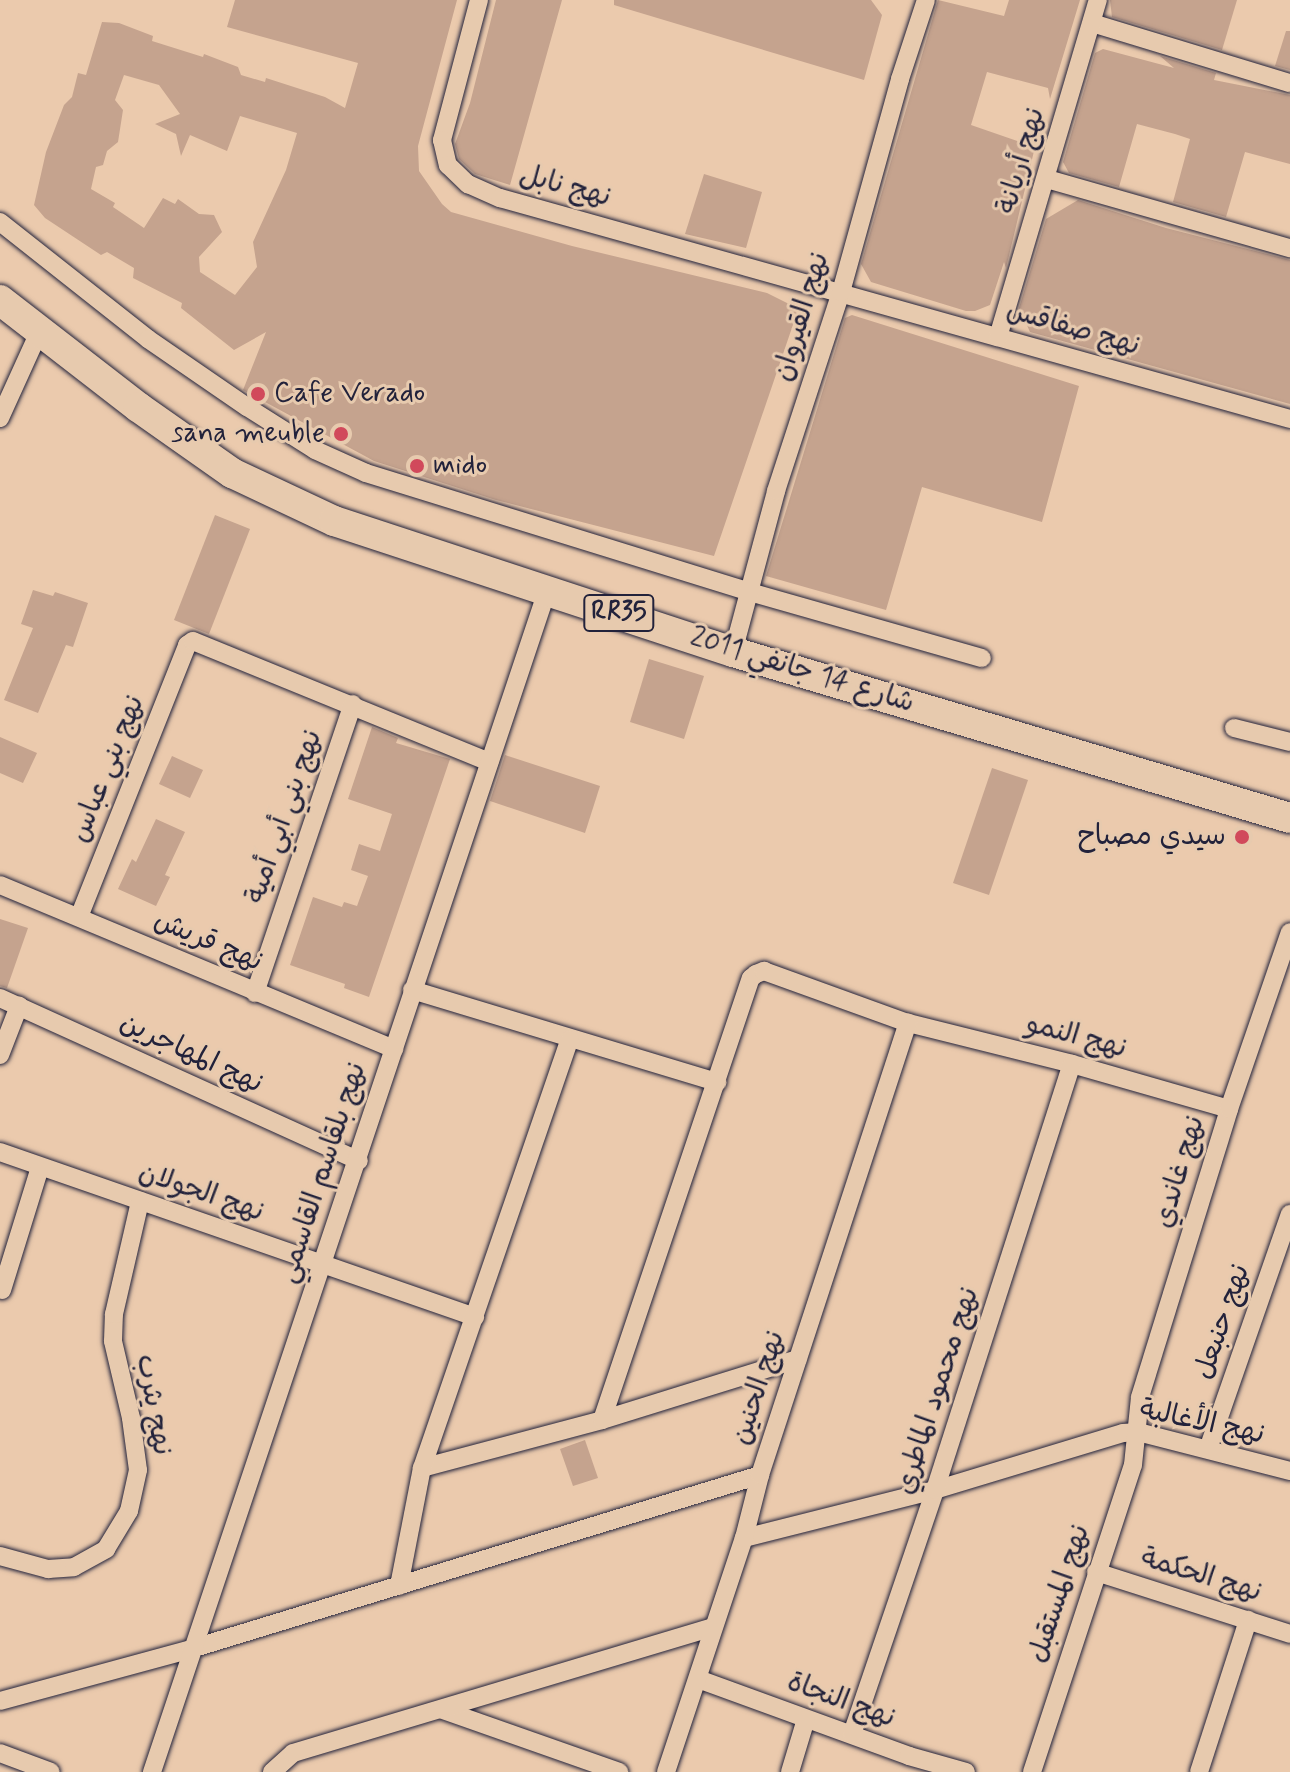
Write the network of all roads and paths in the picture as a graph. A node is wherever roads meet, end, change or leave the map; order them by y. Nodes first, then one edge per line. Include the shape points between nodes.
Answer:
1 (479, 0) edge
2 (926, 0) edge
3 (1098, 0) edge
4 (1092, 23) junction
5 (1290, 83) edge
6 (1047, 179) junction
7 (0, 222) edge
8 (1290, 248) edge
9 (841, 292) junction
10 (0, 300) edge
11 (39, 332) junction
12 (998, 337) junction
13 (0, 418) edge
14 (1290, 419) edge
15 (547, 591) junction
16 (750, 592) junction
17 (733, 652) junction
18 (982, 658) dead end
19 (353, 704) junction
20 (1234, 728) dead end
21 (1290, 742) edge
22 (489, 762) junction
23 (1290, 818) edge
24 (0, 885) edge
25 (79, 917) junction
26 (1290, 932) edge
27 (412, 990) junction
28 (255, 993) junction
29 (0, 998) edge
30 (19, 1006) junction
31 (908, 1023) junction
32 (569, 1040) junction
33 (394, 1049) junction
34 (0, 1055) edge
35 (1072, 1064) junction
36 (717, 1082) junction
37 (1229, 1109) junction
38 (0, 1152) edge
39 (359, 1161) junction
40 (40, 1167) junction
41 (140, 1201) junction
42 (1290, 1214) edge
43 (323, 1265) junction
44 (2, 1290) edge
45 (475, 1317) junction
46 (798, 1359) junction
47 (602, 1420) junction
48 (1138, 1432) junction
49 (1208, 1449) junction
50 (422, 1468) junction
51 (1290, 1471) edge
52 (760, 1475) junction
53 (935, 1490) junction
54 (744, 1538) junction
55 (0, 1556) edge
56 (1096, 1572) junction
57 (399, 1586) junction
58 (1248, 1620) junction
59 (713, 1627) junction
60 (1290, 1634) edge
61 (191, 1649) junction
62 (698, 1679) junction
63 (0, 1701) edge
64 (443, 1710) junction
65 (806, 1719) junction
66 (852, 1734) junction
67 (0, 1753) edge
68 (907, 1764) edge
69 (43, 1771) edge
70 (152, 1772) edge
71 (272, 1772) edge
72 (619, 1772) edge
73 (666, 1772) edge
74 (790, 1772) edge
75 (966, 1772) edge
76 (1032, 1772) edge
77 (1199, 1772) edge

1 - 9 street, نهج نابل via 442,140 444,155 468,184 500,198
2 - 9 street, نهج القيروان
3 - 4 street, نهج أريانة
4 - 5 street
4 - 6 street, نهج أريانة
6 - 8 street
6 - 12 street, نهج أريانة
7 - 16 street via 148,339 315,450 366,473
9 - 12 street, نهج صفاقس
9 - 16 street, نهج القيروان via 776,491
10 - 11 main road, شارع 14 جانفي 2011 / RR35
11 - 13 street
11 - 15 main road, شارع 14 جانفي 2011 / RR35 via 232,473 334,521
12 - 14 street, نهج صفاقس
15 - 17 main road, شارع 14 جانفي 2011 / RR35
15 - 22 street, نهج بلقاسم القاسمي
16 - 17 street, نهج القيروان
16 - 18 street
17 - 23 main road, شارع 14 جانفي 2011 / RR35
19 - 22 street
19 - 25 street, نهج بني عباس via 190,643
19 - 28 street, نهج بني أبي أمية
20 - 21 street
22 - 27 street, نهج بلقاسم القاسمي
24 - 25 street, نهج قريش
25 - 28 street, نهج قريش
26 - 37 street, نهج غاندي
27 - 32 street
27 - 33 street, نهج بلقاسم القاسمي
28 - 33 street, نهج قريش
29 - 30 street, نهج المهاجرين
30 - 34 street
30 - 39 street, نهج المهاجرين
31 - 35 street, نهج النمو
31 - 36 street, نهج النمو via 764,971 751,978
31 - 46 street, نهج الحنين
32 - 36 street
32 - 45 street
33 - 39 street, نهج بلقاسم القاسمي
35 - 37 street, نهج النمو
35 - 53 street, نهج محمود الماطري
36 - 47 street, نهج النمو
37 - 48 street, نهج غاندي via 1140,1397
38 - 40 street, نهج الجولان
39 - 43 street, نهج بلقاسم القاسمي
40 - 41 street, نهج الجولان
40 - 44 street
41 - 43 street, نهج الجولان
41 - 55 street, نهج يثرب via 114,1314 113,1341 138,1470 129,1511 106,1549 74,1567 48,1569
42 - 49 street, نهج حنبعل
43 - 45 street, نهج الجولان
43 - 61 street, نهج بلقاسم القاسمي
45 - 50 street
46 - 47 street
46 - 52 street, نهج الحنين
47 - 50 street
48 - 49 street, نهج الأغالبة
48 - 53 street, نهج الأغالبة
48 - 56 street, نهج المستقبل via 1133,1465
49 - 51 street, نهج الأغالبة
50 - 57 street
52 - 54 street, نهج الحنين
52 - 57 street
53 - 54 street, نهج الأغالبة
53 - 66 street, نهج محمود الماطري
54 - 59 street, نهج الحنين
56 - 58 street, نهج الحكمة
56 - 76 street, نهج المستقبل
57 - 61 street
58 - 60 street, نهج الحكمة
58 - 77 street
59 - 62 street, نهج الحنين
59 - 64 street
61 - 63 street
61 - 70 street, نهج بلقاسم القاسمي
62 - 65 street, نهج النجاة
62 - 73 street, نهج الحنين
64 - 71 street via 293,1753
64 - 72 street
65 - 66 street, نهج النجاة
65 - 74 street
66 - 68 street, نهج النجاة
67 - 69 street
68 - 75 street, نهج النجاة

